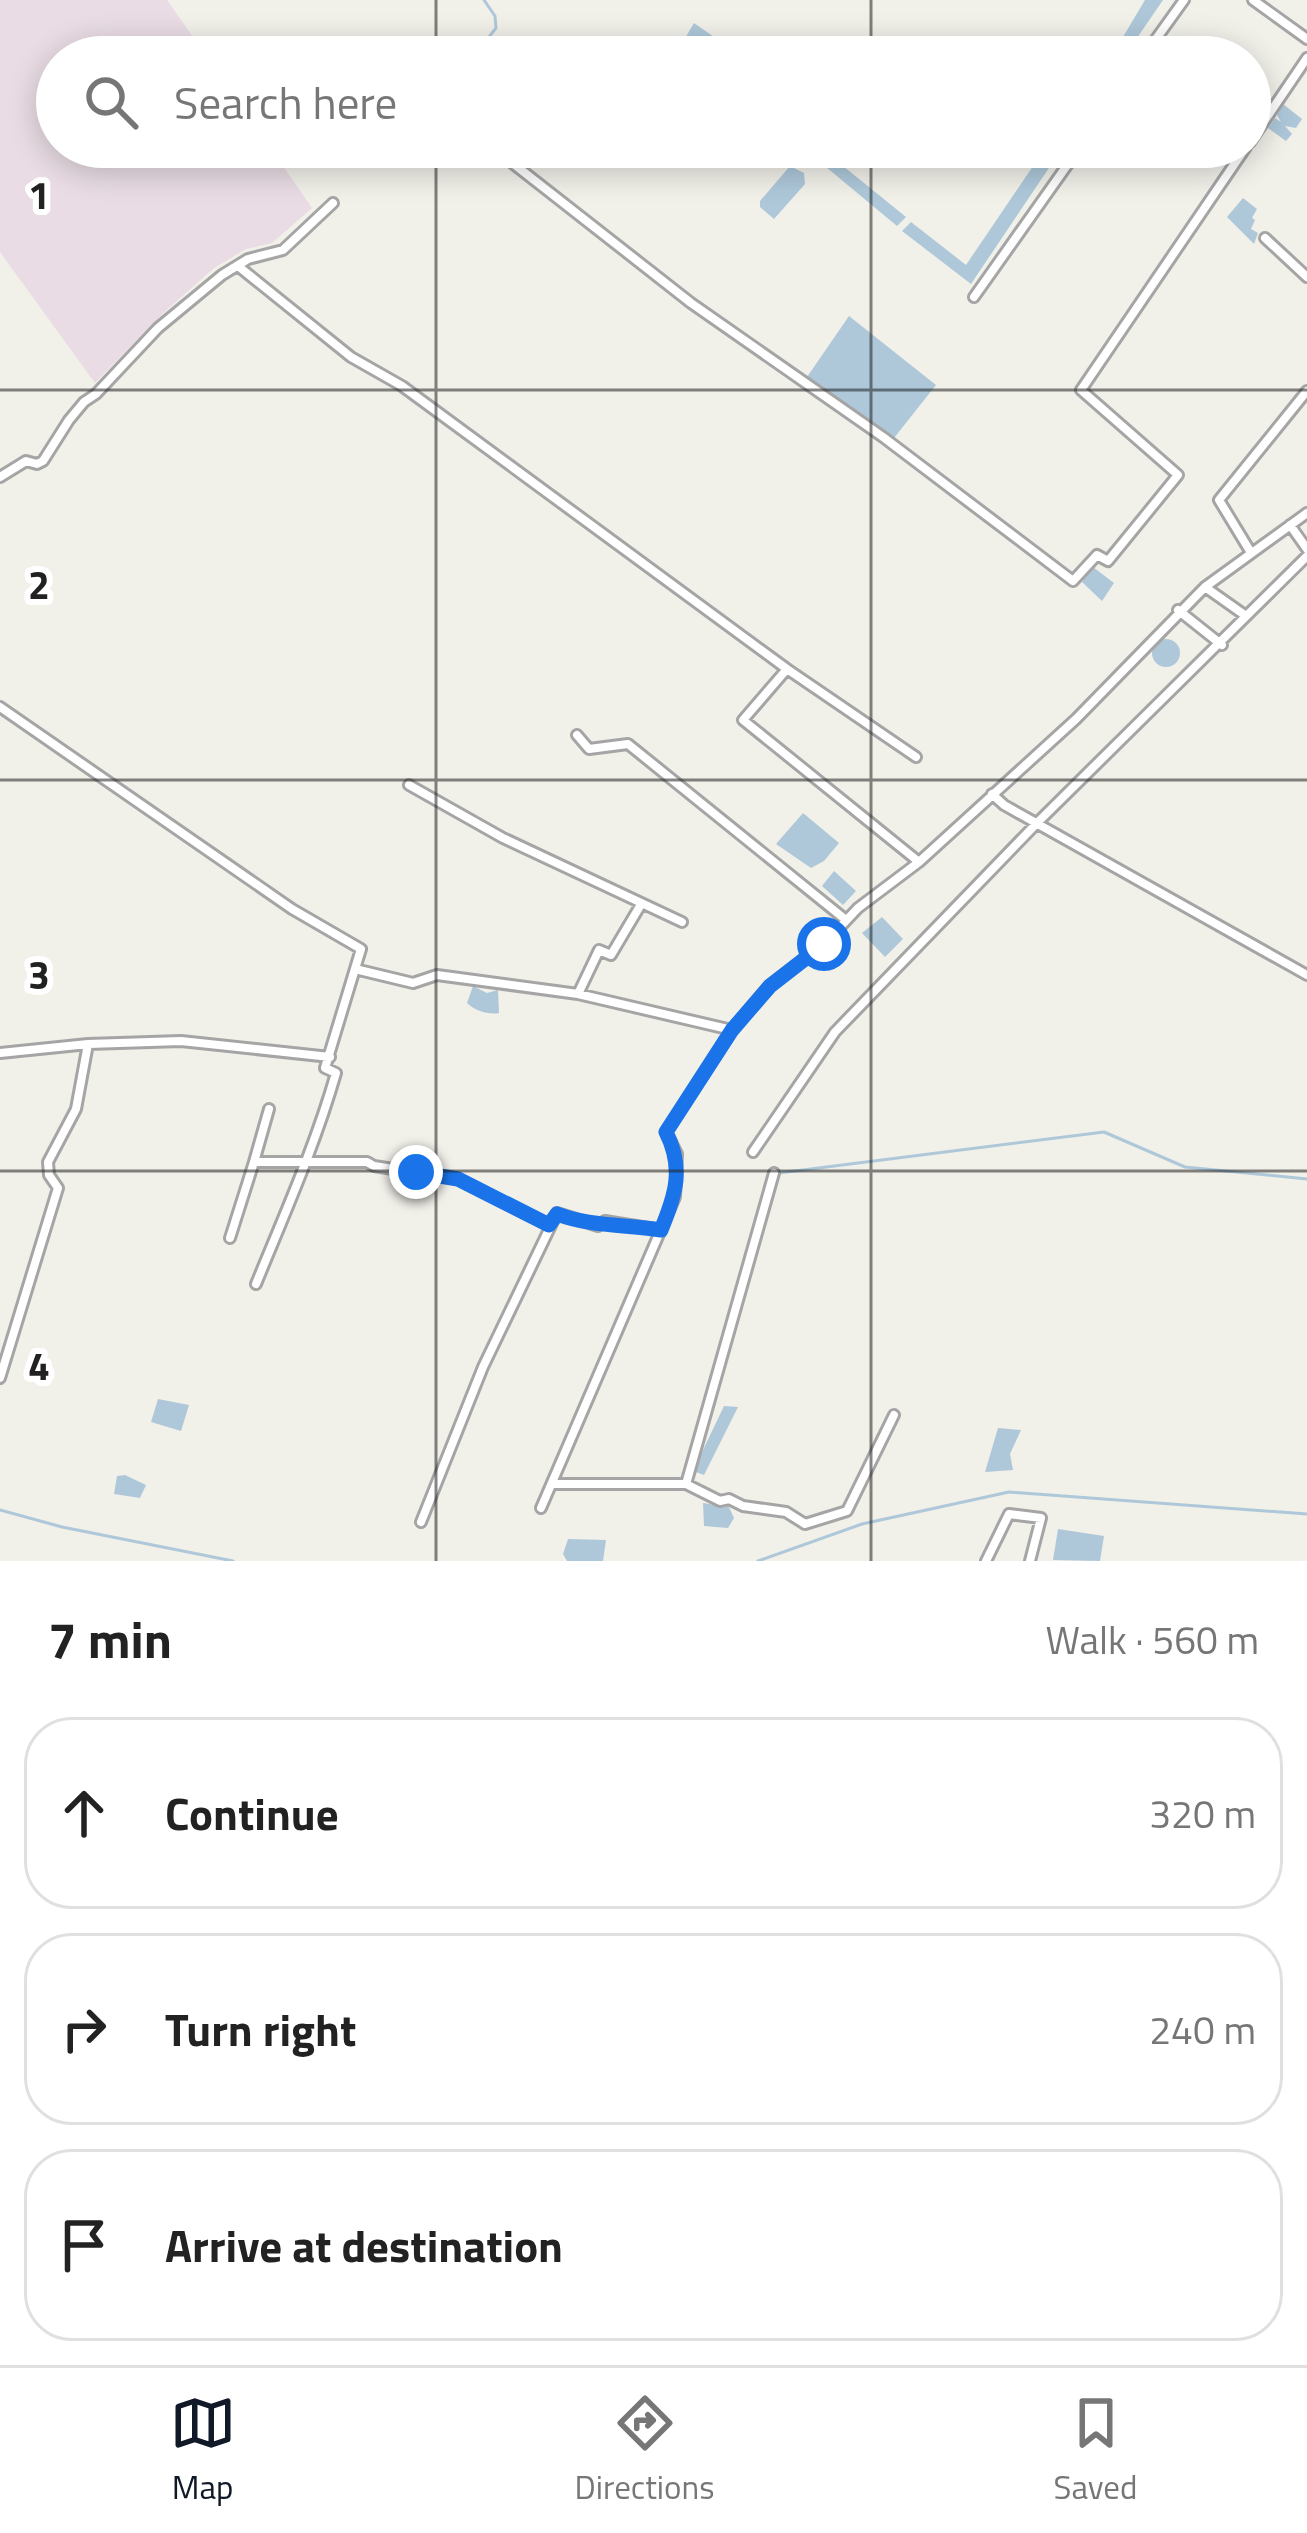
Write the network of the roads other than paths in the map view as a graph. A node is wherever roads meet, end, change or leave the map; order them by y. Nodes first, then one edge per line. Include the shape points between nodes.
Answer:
1 (1184, 0) edge
2 (1253, 0) edge
3 (1158, 36) edge
4 (1307, 39) edge
5 (1307, 58) edge
6 (1271, 110) edge
7 (519, 168) edge
8 (1065, 168) edge
9 (1232, 168) edge
10 (333, 202) dead end
11 (1265, 238) dead end
12 (238, 266) junction
13 (1307, 277) edge
14 (974, 297) dead end
15 (1307, 391) edge
16 (0, 477) edge
17 (1307, 513) edge
18 (1290, 525) junction
19 (1250, 550) junction
20 (1307, 553) edge
21 (1205, 586) junction
22 (1178, 610) junction
23 (1246, 616) junction
24 (1222, 645) junction
25 (787, 669) junction
26 (0, 707) edge
27 (577, 735) dead end
28 (916, 757) dead end
29 (409, 785) dead end
30 (992, 794) junction
31 (1037, 823) junction
32 (919, 862) junction
33 (640, 906) junction
34 (846, 920) junction
35 (682, 922) dead end
36 (355, 969) junction
37 (1307, 975) edge
38 (578, 994) junction
39 (732, 1030) junction
40 (88, 1044) junction
41 (0, 1053) edge
42 (330, 1057) junction
43 (269, 1109) dead end
44 (753, 1152) dead end
45 (309, 1160) junction
46 (254, 1162) junction
47 (774, 1173) dead end
48 (549, 1225) junction
49 (661, 1230) junction
50 (230, 1238) dead end
51 (256, 1283) dead end
52 (0, 1378) edge
53 (894, 1415) dead end
54 (553, 1484) junction
55 (686, 1484) junction
56 (542, 1508) dead end
57 (422, 1522) dead end
58 (986, 1561) edge
59 (1030, 1561) edge

1 - 3 street
2 - 4 street
5 - 6 street
7 - 9 street via 1072,581 1097,554 1108,561 1178,475 1081,390
8 - 14 street
10 - 12 street via 284,250
11 - 13 street
12 - 16 street via 158,328 84,402 43,461
12 - 25 street via 351,357 402,386
15 - 19 street via 1220,500
17 - 18 street
18 - 19 street
18 - 20 street
19 - 21 street
20 - 23 street
21 - 22 street
21 - 23 street
22 - 24 street
22 - 30 street via 1137,660
23 - 24 street
24 - 31 street
25 - 28 street
25 - 32 street via 743,720
26 - 36 street via 362,950
27 - 34 street via 589,748 628,745
29 - 33 street
30 - 31 street
30 - 32 street
31 - 37 street
31 - 44 street via 835,1032
32 - 34 street
33 - 35 street
33 - 38 street via 611,955 598,950
34 - 39 street
36 - 38 street via 413,983 437,975
36 - 42 street
38 - 39 street
39 - 49 street via 666,1132 679,1171
40 - 41 street
40 - 42 street via 181,1041
40 - 52 street via 76,1109 48,1162 58,1188
42 - 45 street via 325,1068 336,1073
43 - 46 street
45 - 46 street
45 - 48 street via 458,1179
45 - 51 street
46 - 50 street
47 - 55 street
48 - 49 street via 557,1214
48 - 57 street
49 - 54 street
53 - 55 street via 841,1514 800,1524 786,1512 720,1501
54 - 55 street
54 - 56 street
58 - 59 street via 1009,1514 1041,1518

